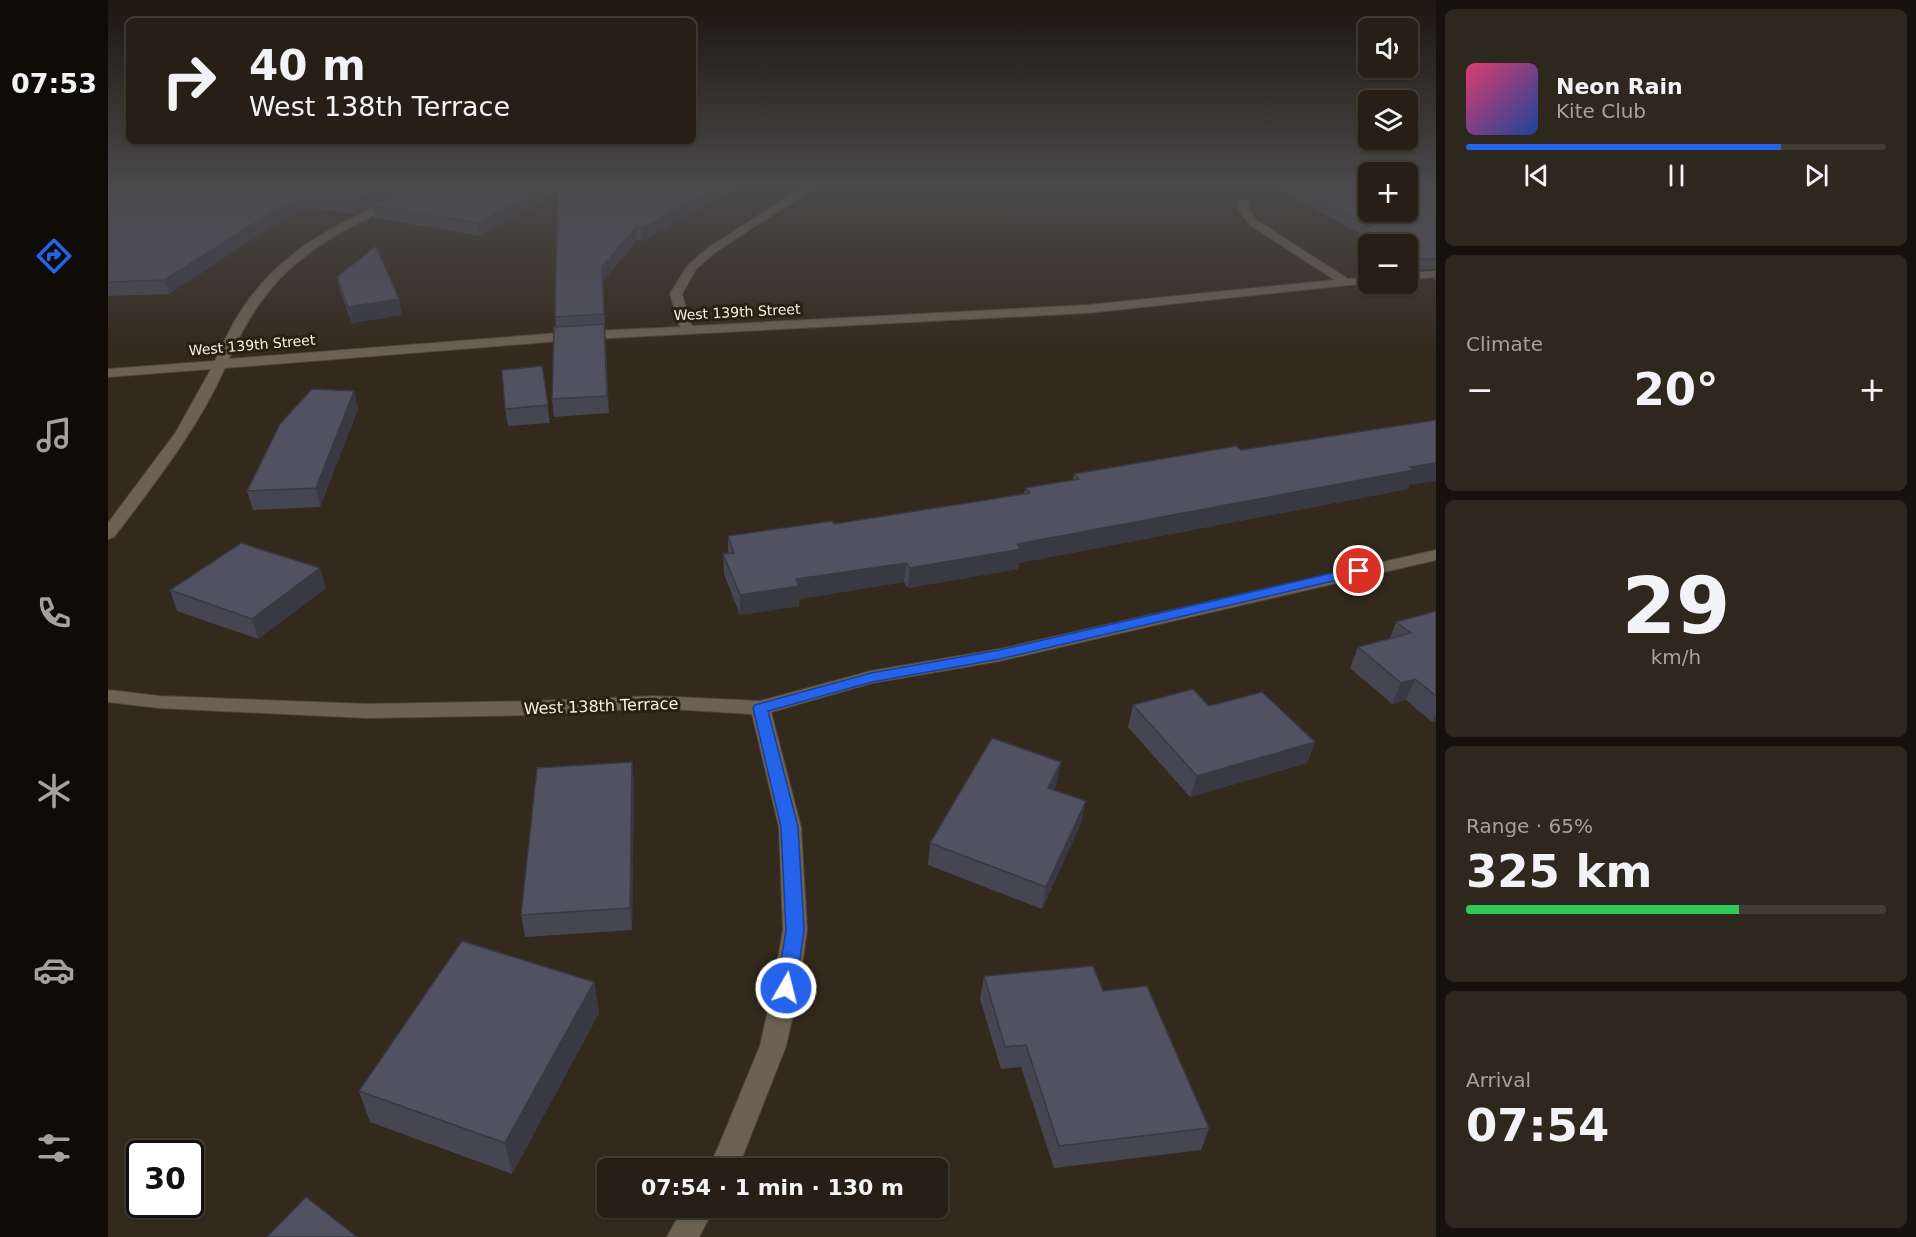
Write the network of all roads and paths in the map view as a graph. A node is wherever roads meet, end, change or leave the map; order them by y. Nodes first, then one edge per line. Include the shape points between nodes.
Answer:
1 (321, 242) edge
2 (724, 242) edge
3 (1283, 242) edge
4 (1436, 273) edge
5 (1418, 275) edge
6 (1358, 281) edge
7 (1347, 283) junction
8 (687, 330) junction
9 (220, 363) junction
10 (108, 373) edge
11 (108, 534) edge
12 (1436, 555) edge
13 (108, 696) edge
14 (760, 708) junction
15 (728, 1158) edge
16 (693, 1218) edge
17 (682, 1237) edge

1 - 9 street via 267,284 245,312
2 - 8 street via 692,267 676,294
3 - 7 street
4 - 5 street
6 - 7 street, West 139th Street
7 - 8 street, West 139th Street via 1087,309
8 - 9 street, West 139th Street
9 - 10 street, West 139th Street
9 - 11 street via 205,396 163,464
12 - 14 street, West 138th Terrace via 1000,655 871,677
13 - 14 street, West 138th Terrace via 159,702 367,711 654,702
14 - 15 street via 790,827 795,930 773,1046
16 - 17 street

